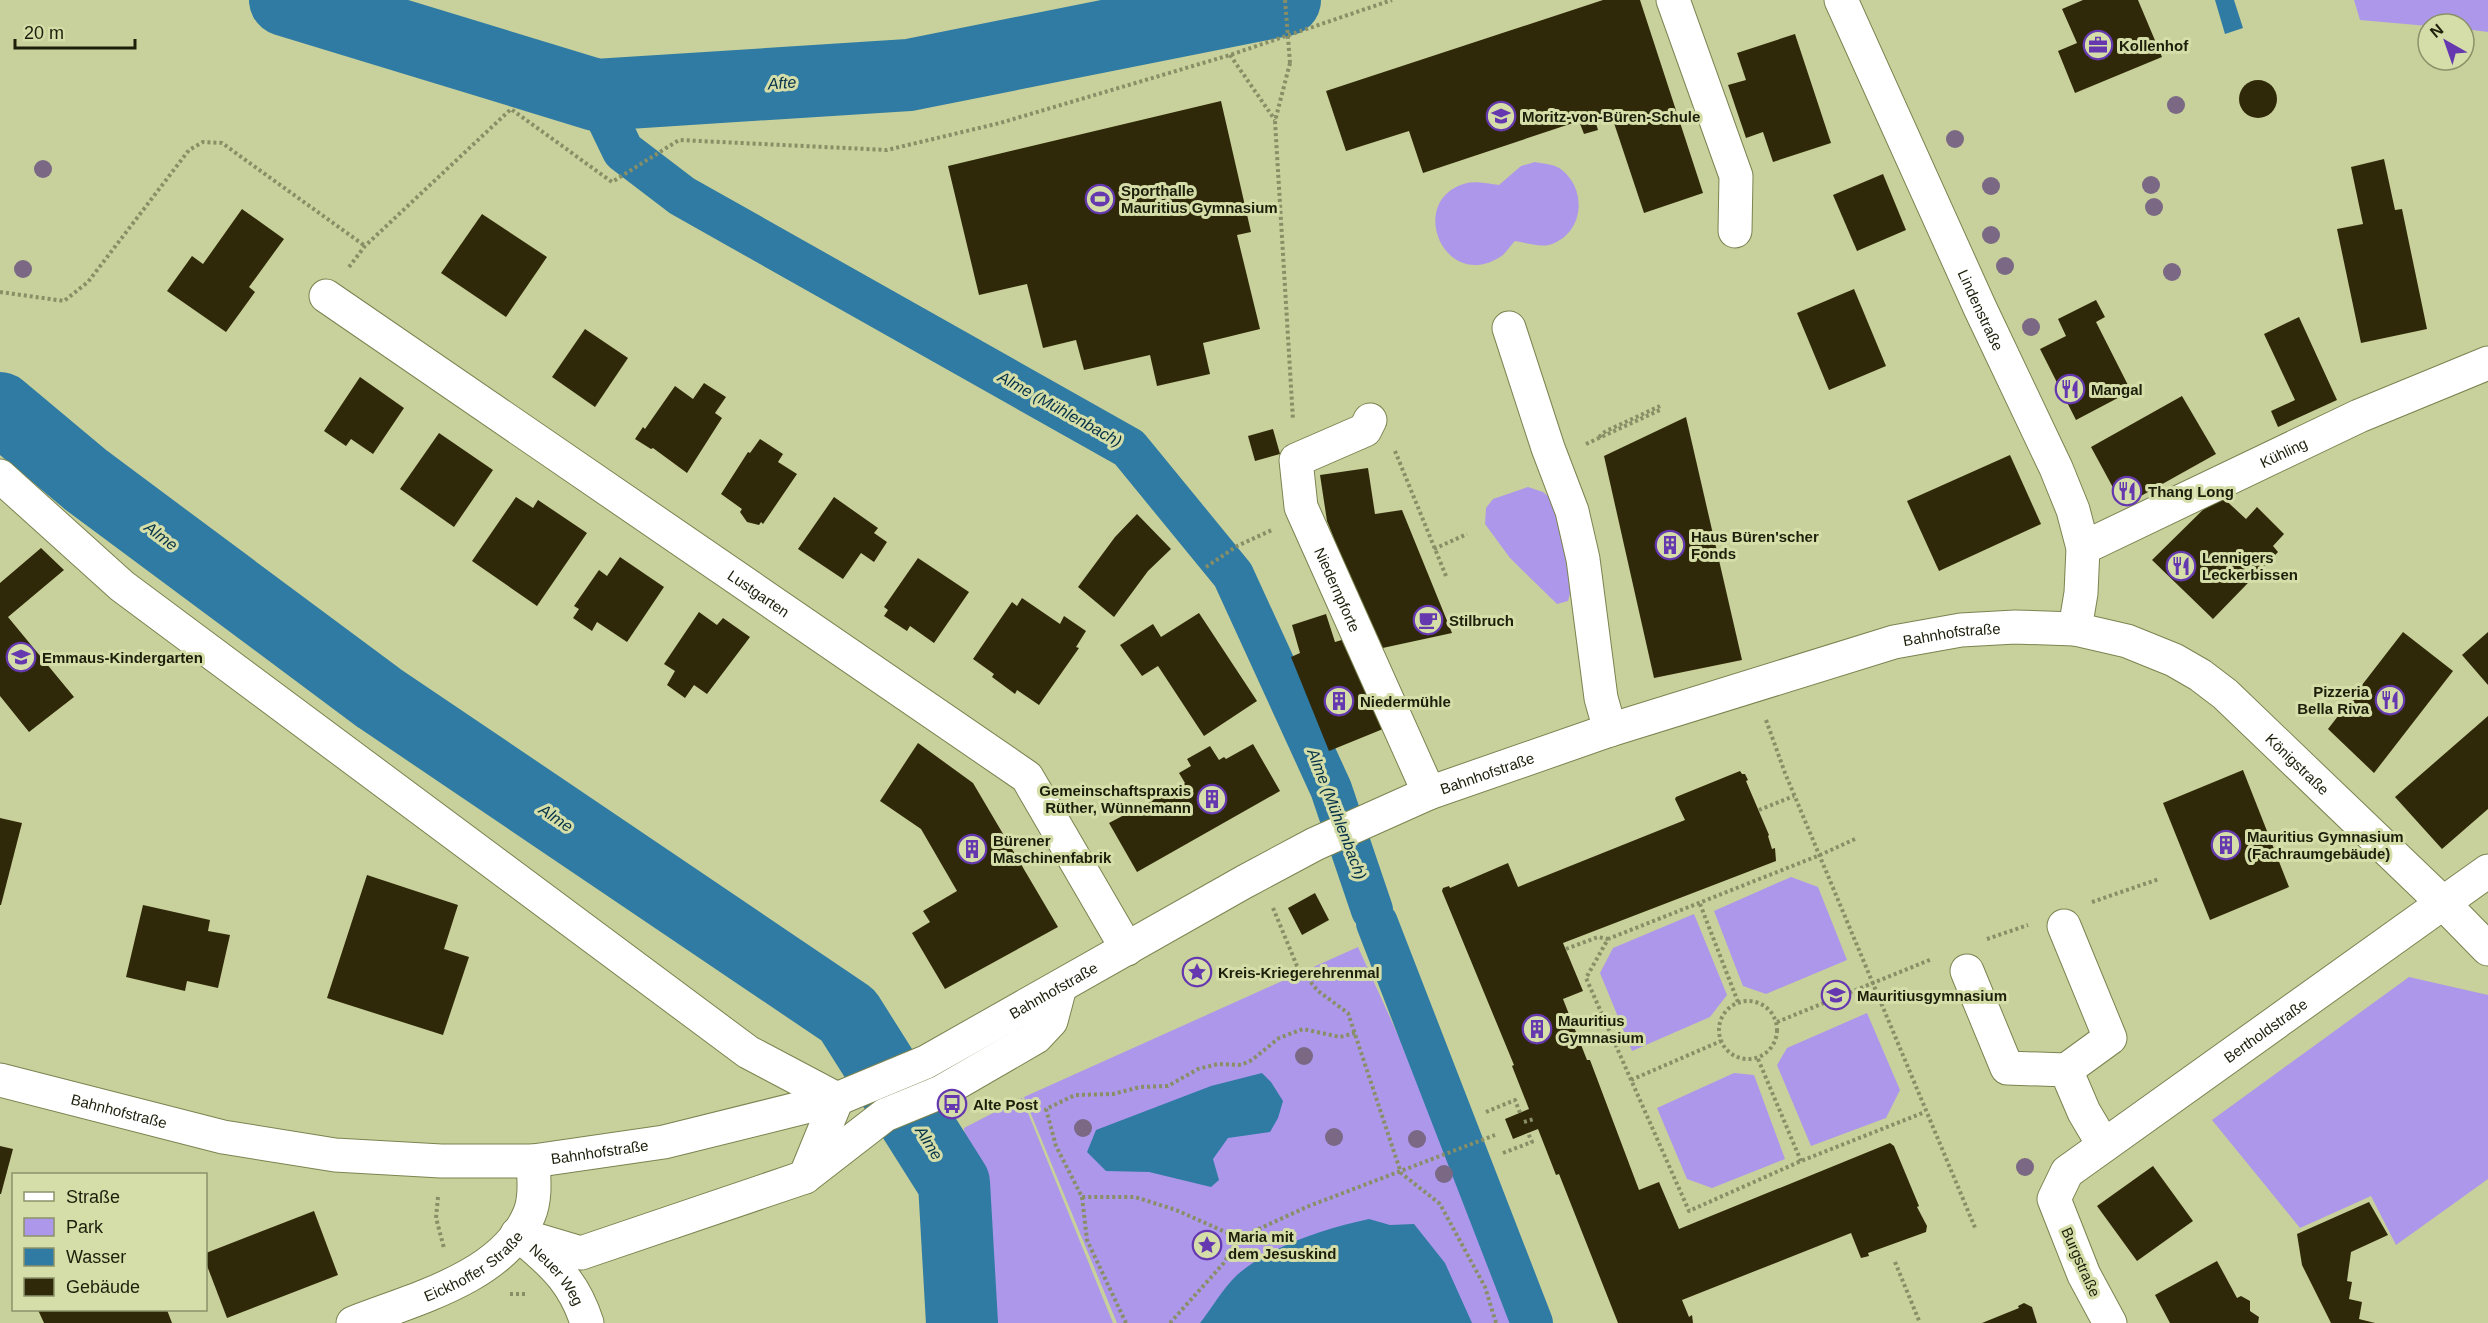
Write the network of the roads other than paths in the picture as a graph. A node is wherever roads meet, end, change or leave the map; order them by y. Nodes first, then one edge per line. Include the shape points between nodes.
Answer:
1 (1673, 0) edge
2 (1841, 0) edge
3 (1735, 231) dead end
4 (326, 296) road end
5 (1509, 328) dead end
6 (2488, 363) edge
7 (1370, 420) road end
8 (0, 476) edge
9 (2083, 548) junction
10 (2075, 629) junction
11 (1610, 730) junction
12 (1429, 794) junction
13 (2488, 871) edge
14 (2443, 903) junction
15 (2064, 926) dead end
16 (1127, 949) junction
17 (2488, 949) edge
18 (1967, 970) dead end
19 (1060, 987) junction
20 (2066, 1070) junction
21 (0, 1080) edge
22 (843, 1097) junction
23 (2103, 1144) junction
24 (533, 1161) junction
25 (805, 1177) junction
26 (2055, 1199) joint
27 (517, 1234) junction
28 (353, 1323) edge
29 (587, 1323) edge
30 (2110, 1323) edge

1 - 3 street via 1736,176
2 - 9 street, Lindenstraße via 2056,468
4 - 16 street, Lustgarten via 1027,777
5 - 11 street via 1572,511 1583,559 1601,698
6 - 9 street, Kühling via 2359,417
7 - 12 street, Niedernpforte via 1365,430 1296,460 1301,507
8 - 22 street via 122,586 748,1052
9 - 10 street, Lindenstraße
10 - 11 street, Bahnhofstraße via 1961,630 1894,642
10 - 14 street, Königstraße via 2127,641 2200,675 2225,694
11 - 12 street, Bahnhofstraße
12 - 16 street, Bahnhofstraße via 1315,844
13 - 14 street, Bertholdstraße
14 - 17 street, Königstraße
14 - 23 street, Bertholdstraße
15 - 20 street via 2110,1038
16 - 19 street, Bahnhofstraße
18 - 20 street via 2007,1068
19 - 22 street, Bahnhofstraße via 926,1062
19 - 25 street via 1051,1021 1036,1036 941,1092 885,1114
20 - 23 street
21 - 24 street, Bahnhofstraße via 223,1137 335,1155
22 - 24 street, Bahnhofstraße via 664,1142
22 - 25 street
23 - 26 street, Bertholdstraße via 2067,1172
24 - 27 street, Eickhoffer Straße via 533,1202
25 - 27 street via 581,1253
26 - 30 street, Burgstraße via 2084,1275
27 - 28 street, Eickhoffer Straße via 481,1268 455,1283
27 - 29 street, Neuer Weg via 553,1263 579,1299

